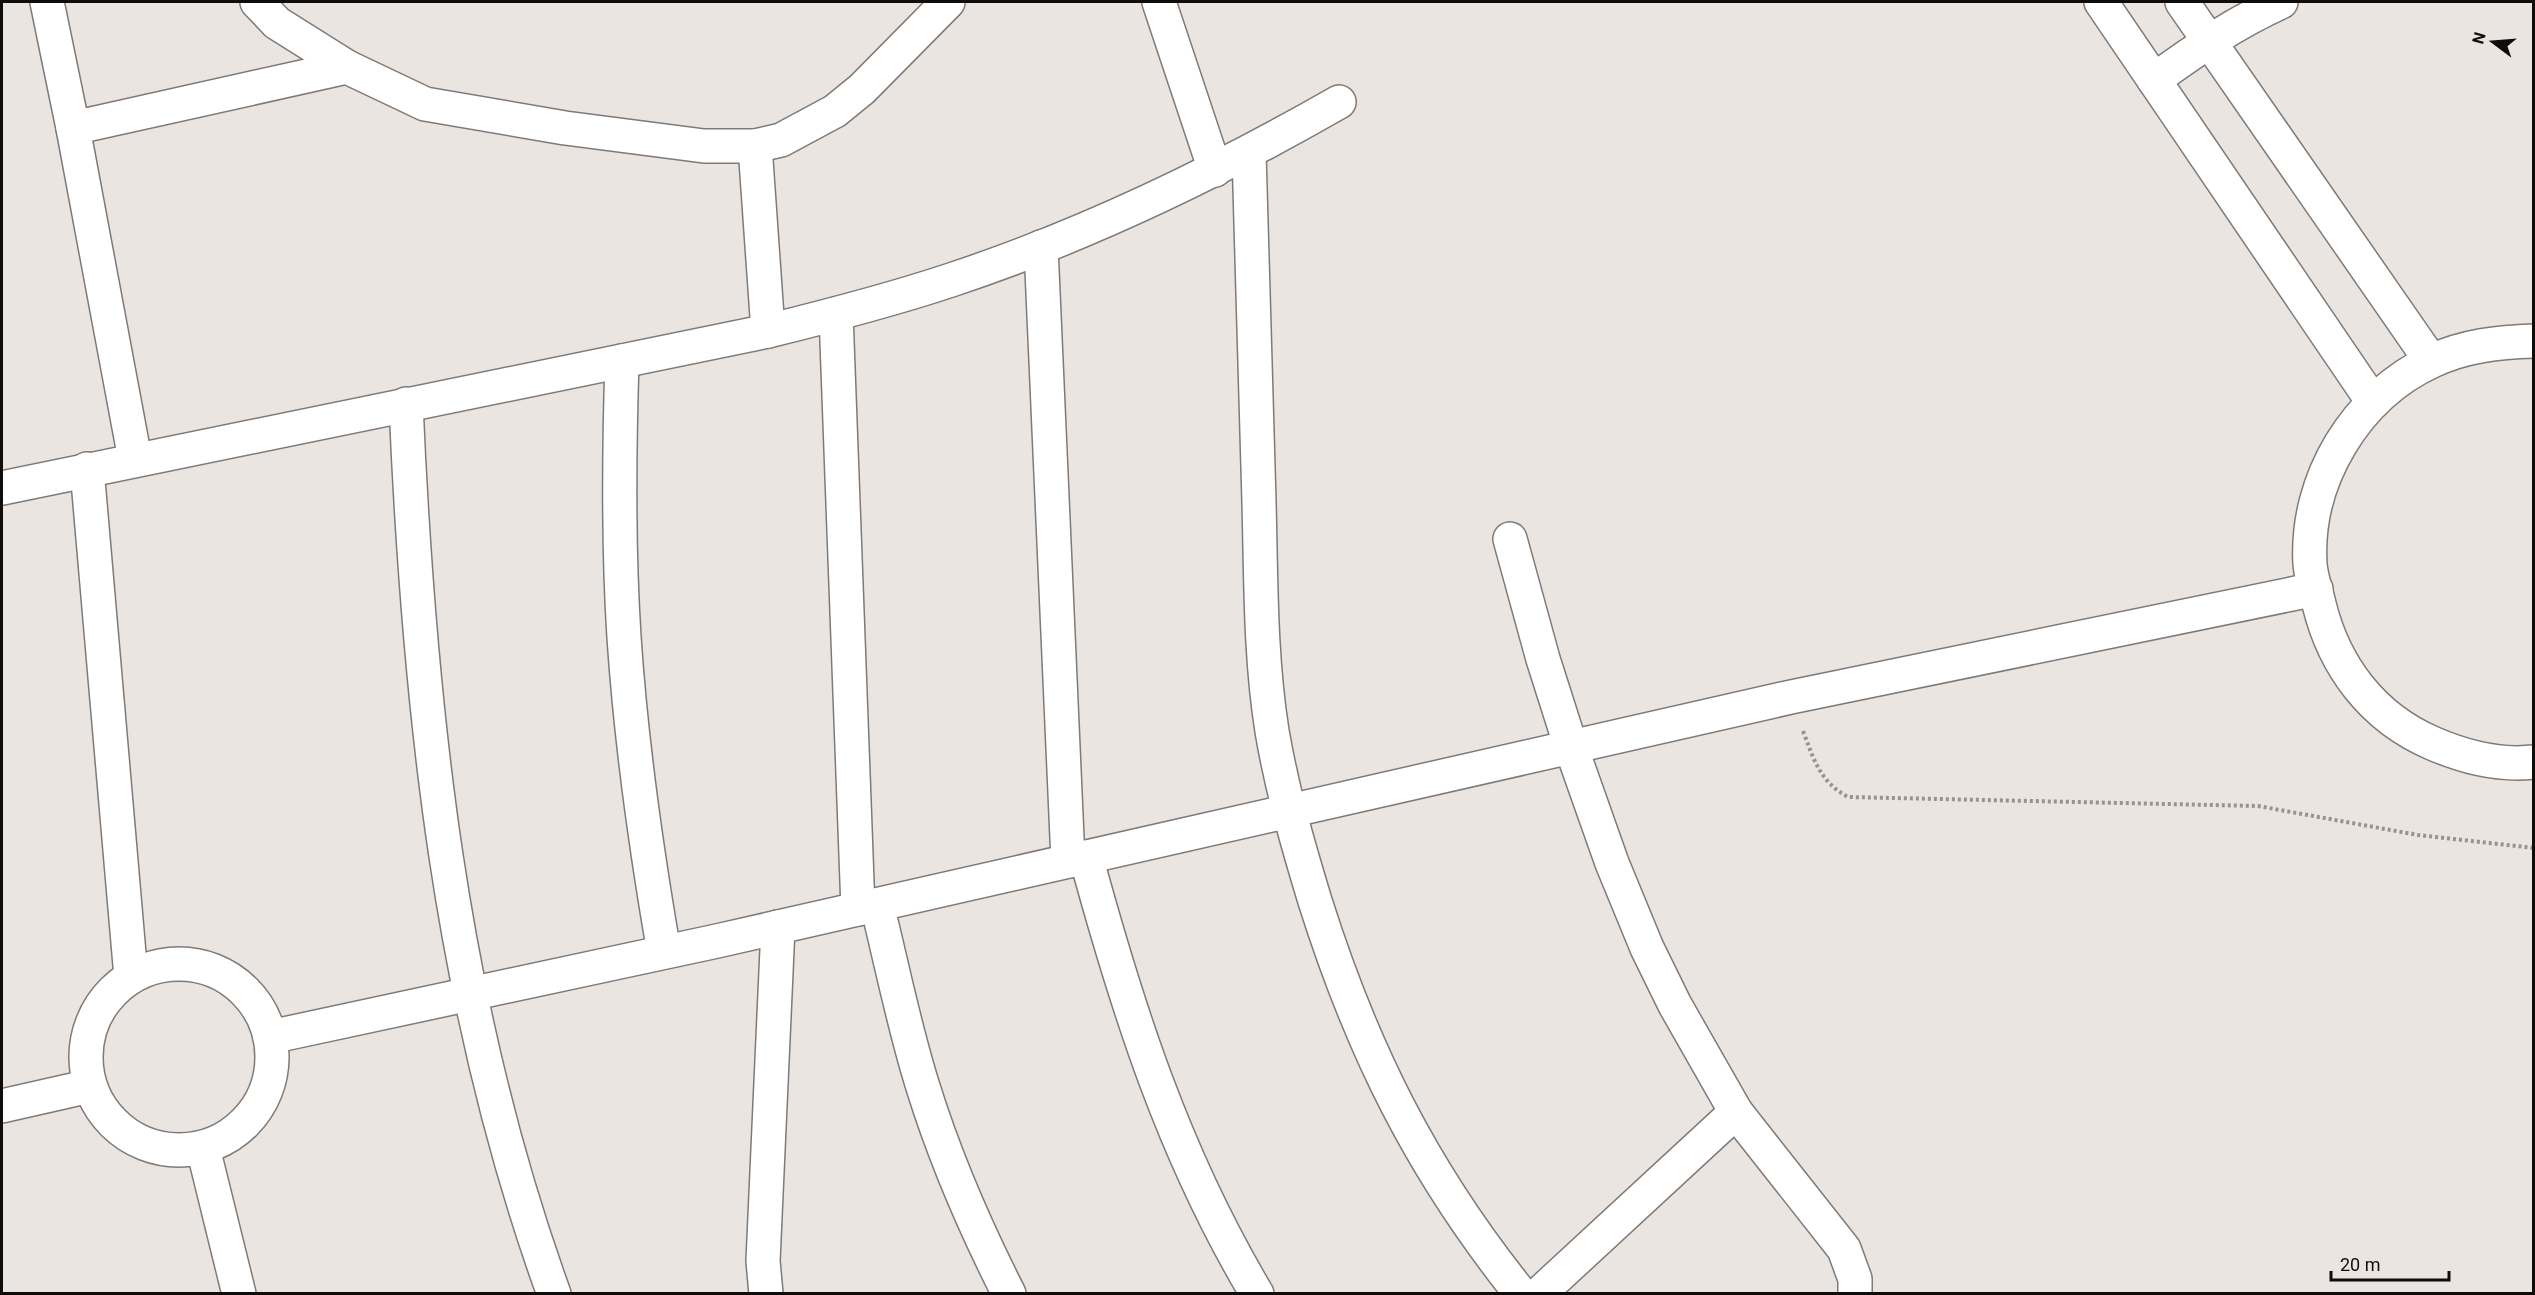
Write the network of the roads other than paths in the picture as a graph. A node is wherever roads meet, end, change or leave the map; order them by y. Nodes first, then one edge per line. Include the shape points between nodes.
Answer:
1 (46, 2) edge
2 (257, 2) edge
3 (948, 2) edge
4 (1159, 2) edge
5 (2101, 2) edge
6 (2181, 2) edge
7 (2281, 2) edge
8 (2208, 40) junction
9 (347, 67) junction
10 (2154, 80) junction
11 (1339, 102) dead end
12 (73, 128) junction
13 (755, 146) junction
14 (1249, 152) junction
15 (1215, 170) junction
16 (1041, 248) junction
17 (836, 314) junction
18 (768, 331) junction
19 (2534, 341) edge
20 (622, 361) junction
21 (2431, 361) junction
22 (2373, 402) junction
23 (406, 404) junction
24 (135, 459) junction
25 (87, 469) junction
26 (2, 488) edge
27 (1510, 539) dead end
28 (2316, 589) junction
29 (1571, 747) junction
30 (2534, 762) edge
31 (1288, 813) junction
32 (1077, 859) junction
33 (867, 907) junction
34 (778, 927) junction
35 (663, 952) junction
36 (131, 977) junction
37 (469, 994) junction
38 (270, 1037) junction
39 (90, 1086) junction
40 (2, 1106) edge
41 (1736, 1112) junction
42 (203, 1148) junction
43 (239, 1293) edge
44 (554, 1293) edge
45 (766, 1293) edge
46 (1009, 1293) edge
47 (1257, 1293) edge
48 (1521, 1293) edge
49 (1539, 1293) edge
50 (1855, 1293) edge

1 - 12 street
2 - 9 street via 277,23
3 - 13 street via 835,111 781,140
4 - 15 street
5 - 10 street
6 - 8 street
7 - 8 street
8 - 10 street
8 - 21 street
9 - 12 street
9 - 13 street via 425,104 704,146
10 - 22 street
11 - 14 street
12 - 24 street
13 - 18 street
14 - 15 street
14 - 31 street via 1263,621 1272,728
15 - 16 street
16 - 17 street via 952,280
16 - 32 street
17 - 18 street
17 - 33 street
18 - 20 street
19 - 21 street via 2482,345
20 - 23 street
20 - 35 street via 624,638 645,837
21 - 22 street via 2400,379
22 - 28 street via 2349,429 2318,494 2310,564
23 - 24 street
23 - 37 street via 412,550 425,696 444,846
24 - 25 street
25 - 26 street
25 - 36 street
27 - 29 street
28 - 29 street via 1791,697
28 - 30 street via 2326,634 2343,666 2364,694 2390,718 2453,753 2488,761
29 - 31 street
29 - 41 street via 1647,948
31 - 32 street
31 - 48 street via 1331,951 1378,1069 1443,1188
32 - 33 street
32 - 47 street via 1171,1124 1204,1198
33 - 34 street
33 - 46 street via 958,1184
34 - 35 street
34 - 45 street via 763,1262
35 - 37 street
36 - 38 street via 160,965 192,964 221,973 247,992 264,1017
36 - 39 street via 108,997 92,1024 86,1055
37 - 38 street
37 - 44 street via 512,1169
38 - 42 street via 272,1074 263,1100 248,1121 228,1138
39 - 40 street
39 - 42 street via 102,1112 122,1132 147,1145 174,1152
41 - 49 street
41 - 50 street via 1844,1249 1855,1279
42 - 43 street

